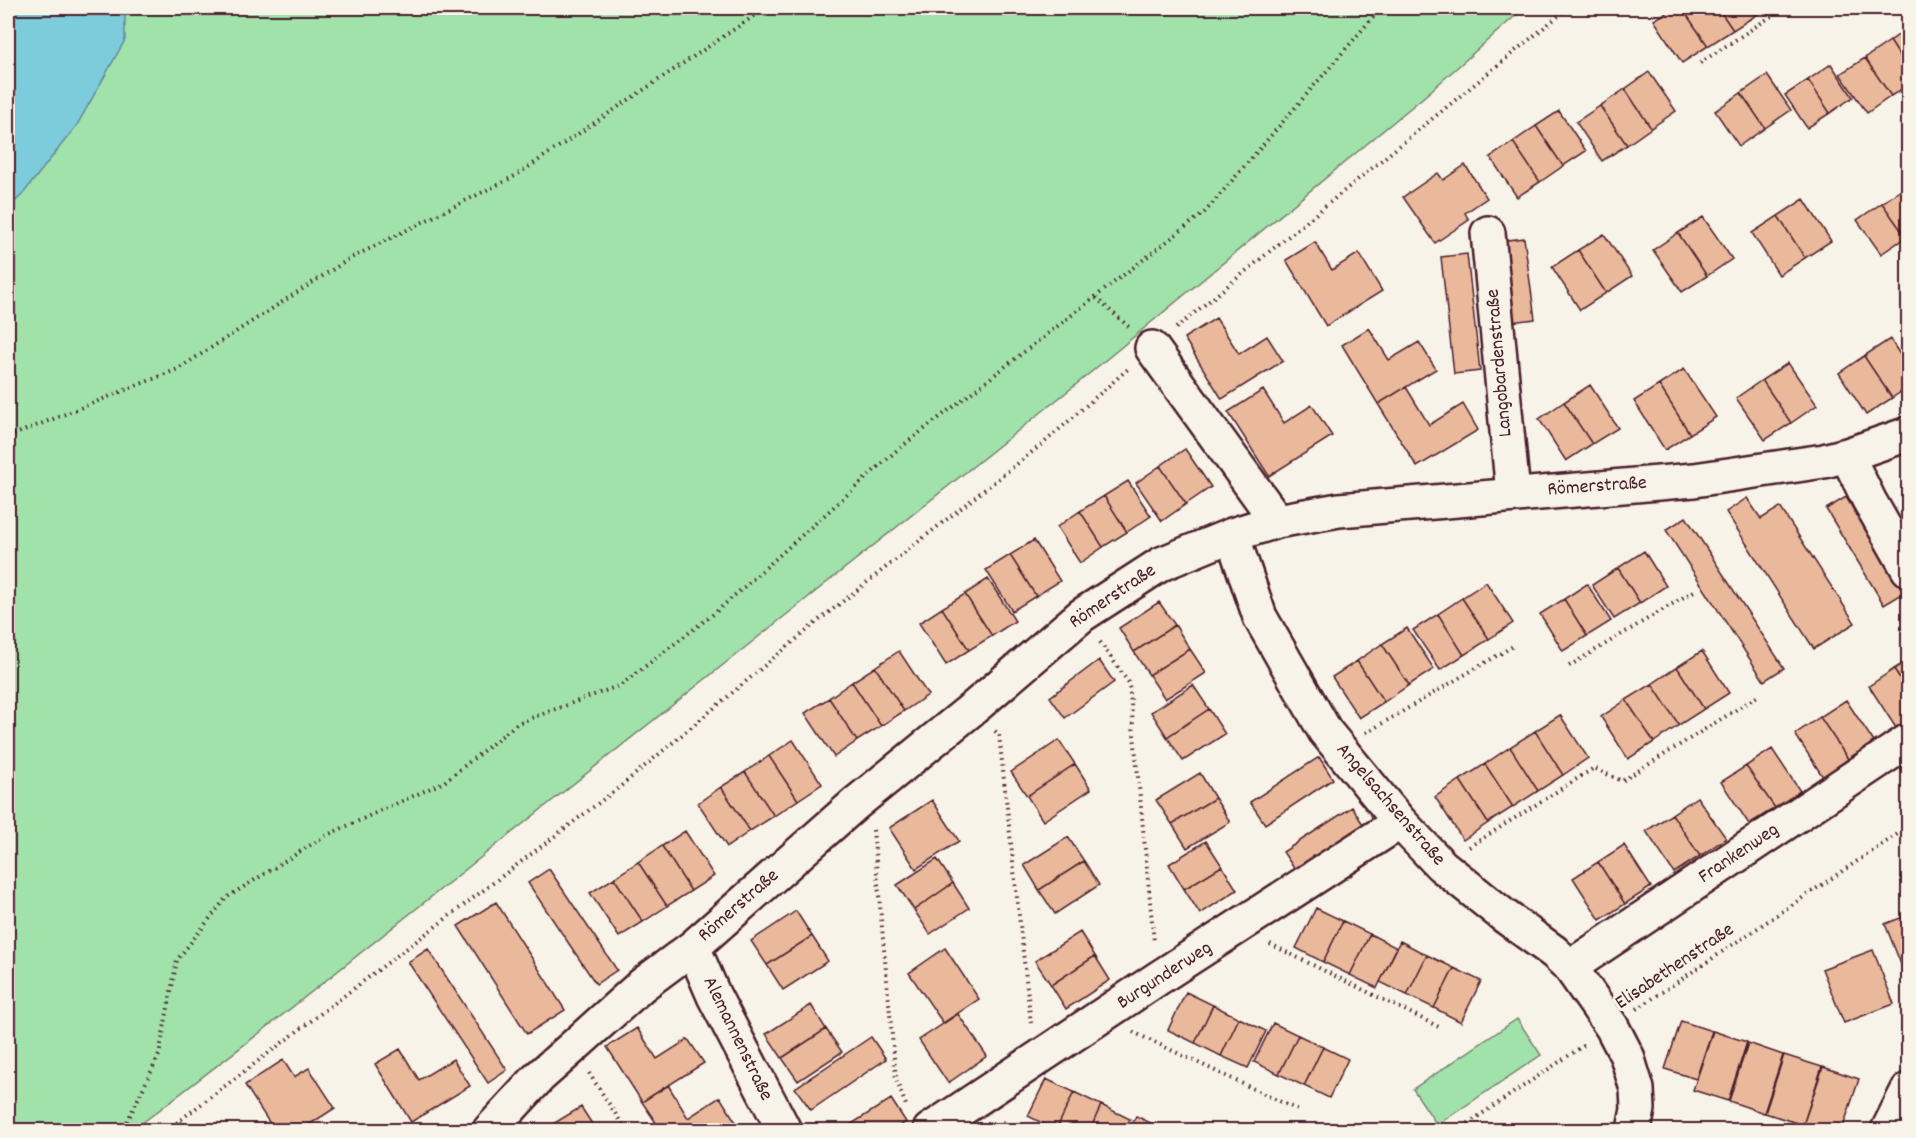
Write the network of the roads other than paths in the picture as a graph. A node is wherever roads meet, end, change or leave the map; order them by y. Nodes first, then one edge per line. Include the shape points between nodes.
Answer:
1 (1488, 233) dead end
2 (1152, 348) road end
3 (1908, 434) edge
4 (1847, 455) junction
5 (1512, 494) junction
6 (1277, 521) junction
7 (1232, 534) junction
8 (1905, 555) edge
9 (1908, 741) edge
10 (1400, 822) junction
11 (693, 947) junction
12 (1570, 967) junction
13 (1908, 1090) edge
14 (919, 1120) edge
15 (489, 1131) edge
16 (784, 1131) edge
17 (1634, 1131) edge
18 (1888, 1131) edge

1 - 5 street, Langobardenstraße
2 - 6 street
3 - 4 street, Römerstraße
4 - 5 street, Römerstraße via 1694,480
4 - 8 street
5 - 6 street, Römerstraße via 1339,510
6 - 7 street, Römerstraße
7 - 10 street, Angelsachsenstraße via 1260,617 1325,731
7 - 11 street, Römerstraße via 1161,564 1082,615 855,804
9 - 12 street, Frankenweg
10 - 12 street, Angelsachsenstraße via 1441,865
10 - 14 street, Burgunderweg via 1036,1060
11 - 15 street, Römerstraße via 642,985 539,1077
11 - 16 street, Alemannenstraße
12 - 17 street, Angelsachsenstraße via 1627,1056 1637,1089
13 - 18 street

